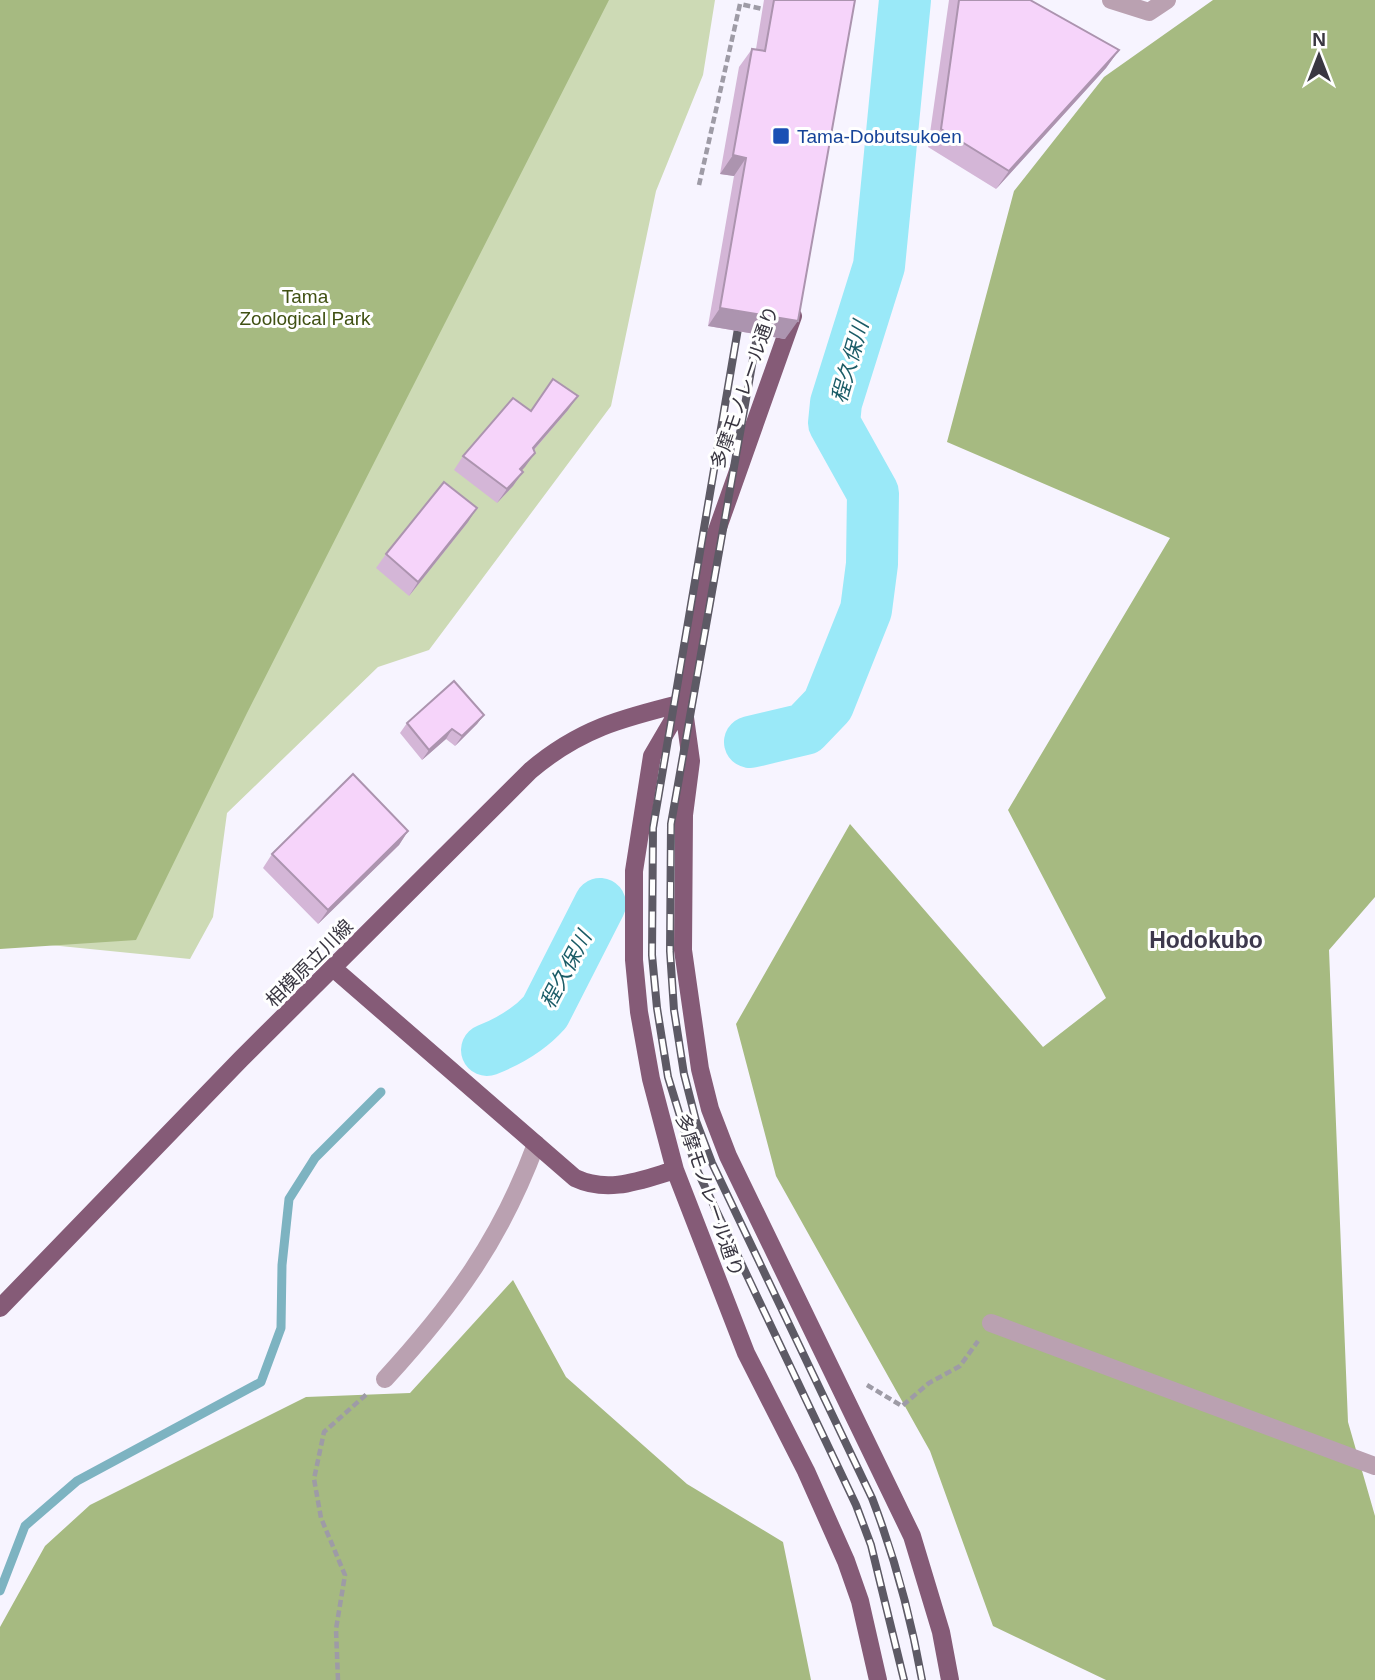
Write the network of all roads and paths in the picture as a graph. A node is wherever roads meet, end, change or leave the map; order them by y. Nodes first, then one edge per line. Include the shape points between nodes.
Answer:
1 (1111, 0) edge
2 (1167, 0) edge
3 (763, 9) dead end
4 (699, 185) dead end
5 (796, 302) edge
6 (683, 703) junction
7 (333, 968) junction
8 (536, 1144) junction
9 (675, 1170) junction
10 (0, 1308) edge
11 (991, 1323) joint
12 (385, 1379) joint
13 (860, 1381) dead end
14 (1375, 1466) edge
15 (338, 1680) edge
16 (878, 1680) edge
17 (950, 1680) edge

1 - 2 street via 1149,12
3 - 4 path via 740,4
5 - 6 main road, 多摩モノレール通り via 761,414 715,536
6 - 7 main road, 相模原立川線 via 620,719 556,749
6 - 9 main road, 多摩モノレール通り via 652,755 634,871 639,1012 661,1125
6 - 17 main road, 多摩モノレール通り via 691,761 684,815 684,950 690,1009 710,1109 728,1156 912,1536 942,1632
7 - 8 main road
7 - 10 main road, 相模原立川線
8 - 9 main road via 590,1185 611,1187
8 - 12 street via 515,1197 476,1270
9 - 16 main road, 多摩モノレール通り via 746,1353 846,1561
11 - 13 path via 960,1366 929,1383 902,1406
11 - 14 street
12 - 15 path via 324,1432 314,1479 321,1518 345,1574 336,1629

